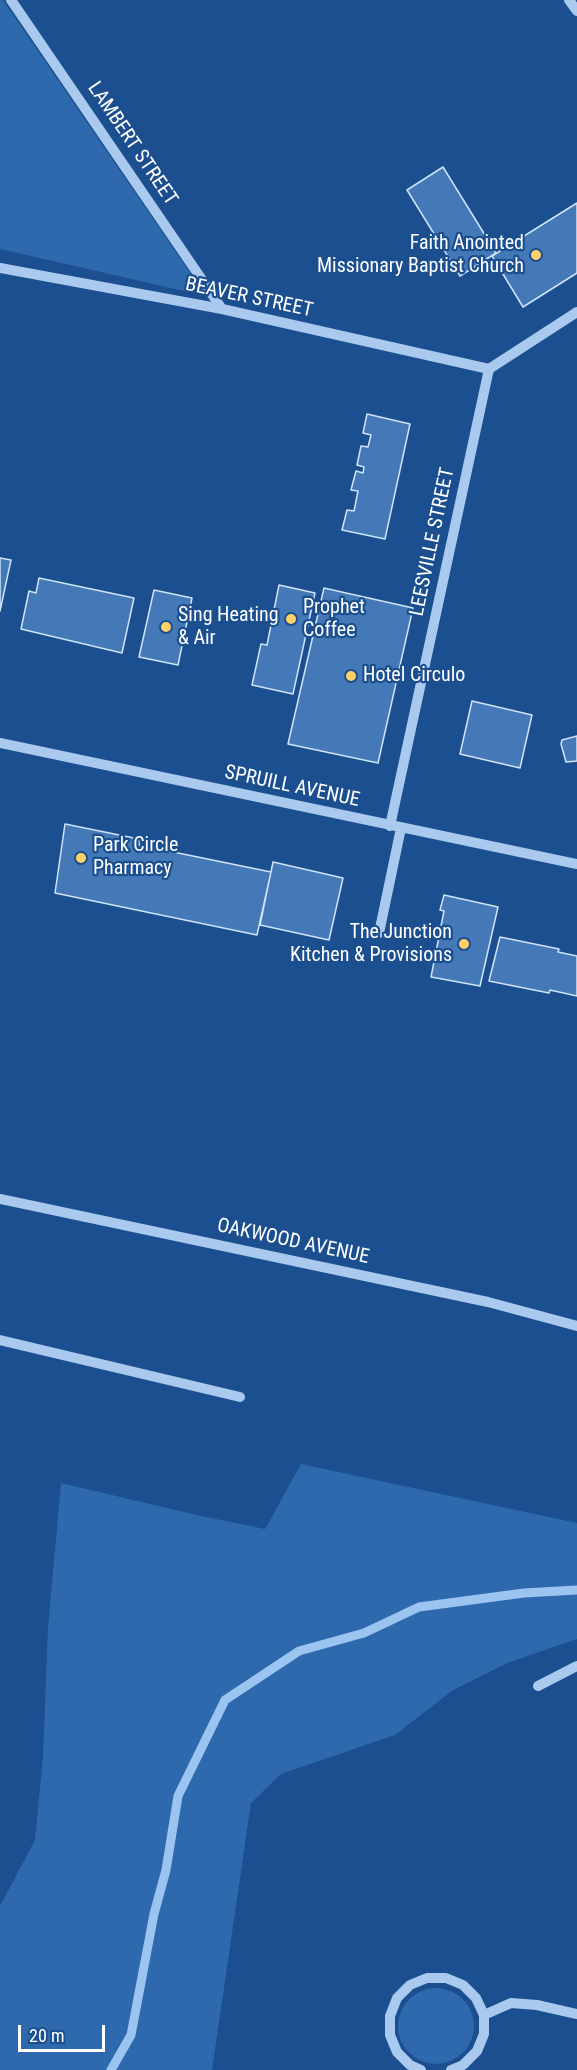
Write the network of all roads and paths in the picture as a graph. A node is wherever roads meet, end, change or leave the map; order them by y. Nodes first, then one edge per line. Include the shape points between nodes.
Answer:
1 (11, 0) edge
2 (569, 0) edge
3 (577, 12) edge
4 (0, 268) edge
5 (222, 309) junction
6 (577, 312) edge
7 (489, 369) junction
8 (0, 743) edge
9 (396, 827) junction
10 (577, 864) edge
11 (379, 933) dead end
12 (0, 1199) edge
13 (577, 1326) edge
14 (0, 1340) edge
15 (240, 1396) dead end
16 (577, 1666) edge
17 (538, 1686) dead end
18 (577, 2014) edge
19 (484, 2015) junction
20 (422, 2070) edge
21 (451, 2070) edge

1 - 5 street, LAMBERT STREET
2 - 3 street
4 - 5 street, BEAVER STREET
5 - 7 street, BEAVER STREET
6 - 7 street
7 - 9 street, LEESVILLE STREET
8 - 9 street, SPRUILL AVENUE
9 - 10 street, SPRUILL AVENUE
9 - 11 street, LEESVILLE STREET
12 - 13 street, OAKWOOD AVENUE via 488,1302
14 - 15 street
16 - 17 street
18 - 19 street via 511,2003
19 - 20 street via 463,1984 446,1978 427,1978 410,1985 397,1998 390,2016 390,2035 397,2052
19 - 21 street via 484,2034 477,2051 464,2065

